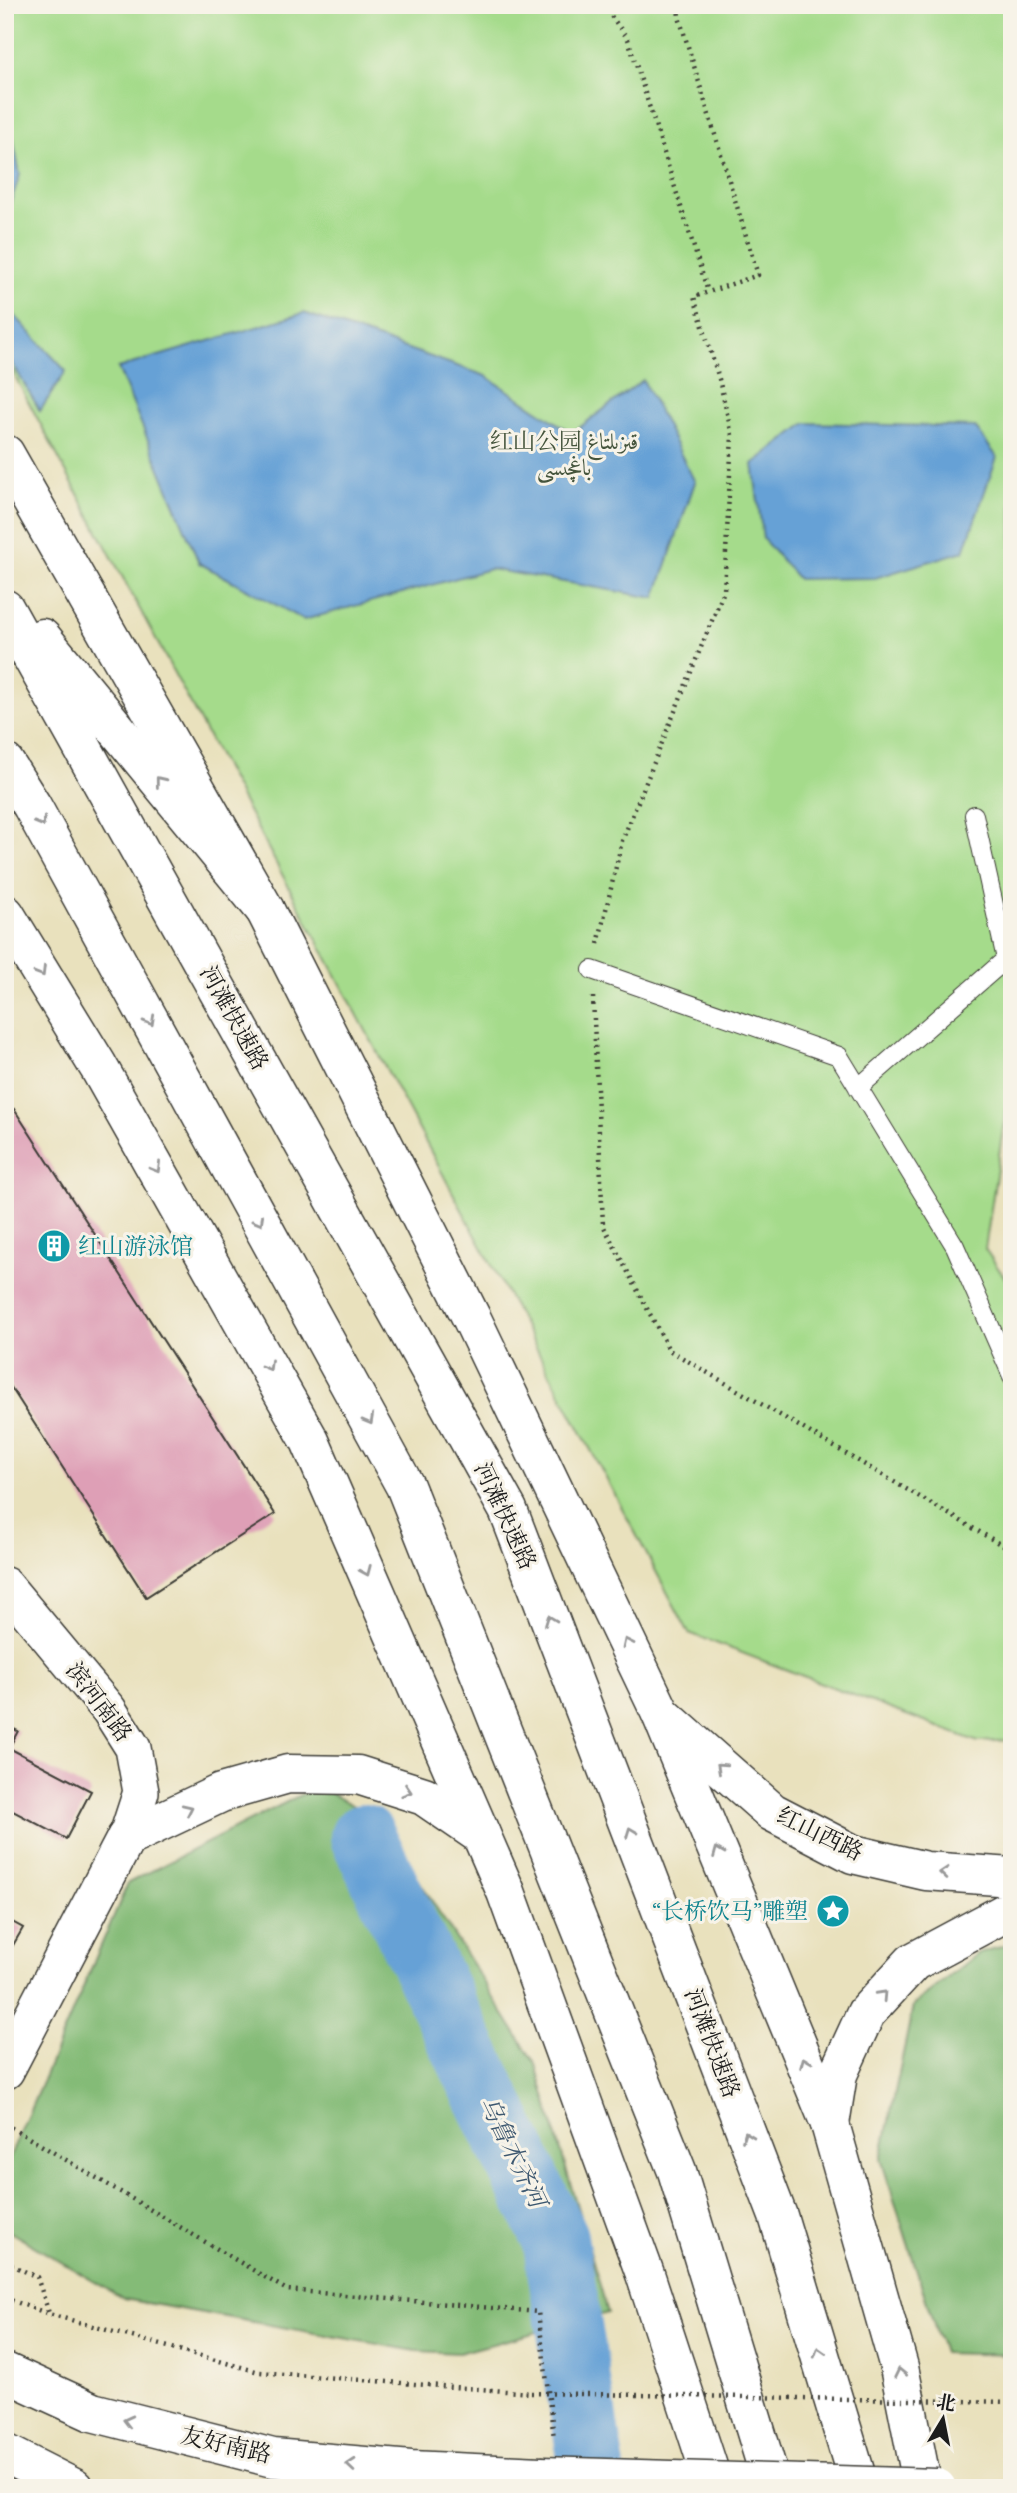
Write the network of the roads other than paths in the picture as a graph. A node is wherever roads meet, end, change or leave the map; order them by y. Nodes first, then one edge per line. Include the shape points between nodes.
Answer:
1 (5, 454) edge
2 (5, 594) edge
3 (5, 609) edge
4 (5, 763) edge
5 (974, 815) dead end
6 (265, 910) junction
7 (5, 914) edge
8 (592, 970) road end
9 (858, 1088) junction
10 (1012, 1376) edge
11 (5, 1585) edge
12 (662, 1714) junction
13 (481, 1835) junction
14 (127, 1838) junction
15 (1012, 1877) edge
16 (1012, 1909) edge
17 (5, 2070) edge
18 (830, 2124) junction
19 (5, 2372) edge
20 (5, 2453) edge
21 (74, 2488) edge
22 (715, 2488) edge
23 (773, 2488) edge
24 (860, 2488) edge
25 (923, 2488) edge
26 (937, 2488) edge

1 - 6 main road
6 -> 2 main road
24 -> 3 main road, 河滩快速路 via 778,2216 508,1510
4 -> 23 main road via 405,1486 677,2171
5 - 9 lane via 1006,959
12 -> 6 main road via 472,1319
7 -> 13 main road via 98,1066 310,1441
8 - 9 lane via 839,1056
9 - 10 lane via 955,1246
11 - 14 street, 滨河南路 via 109,1710 133,1748 141,1791
15 -> 12 main road, 红山西路 via 926,1871 853,1854 772,1812
18 -> 12 main road
14 -> 13 main road via 221,1793 288,1774 358,1774 424,1796
13 - 22 main road via 645,2274
14 - 17 main road
18 -> 16 main road via 838,2074 866,2014 913,1962
25 -> 18 main road via 899,2367
26 -> 19 main road, 友好南路, bridge via 548,2462 411,2470 273,2458 92,2412
20 - 21 main road

